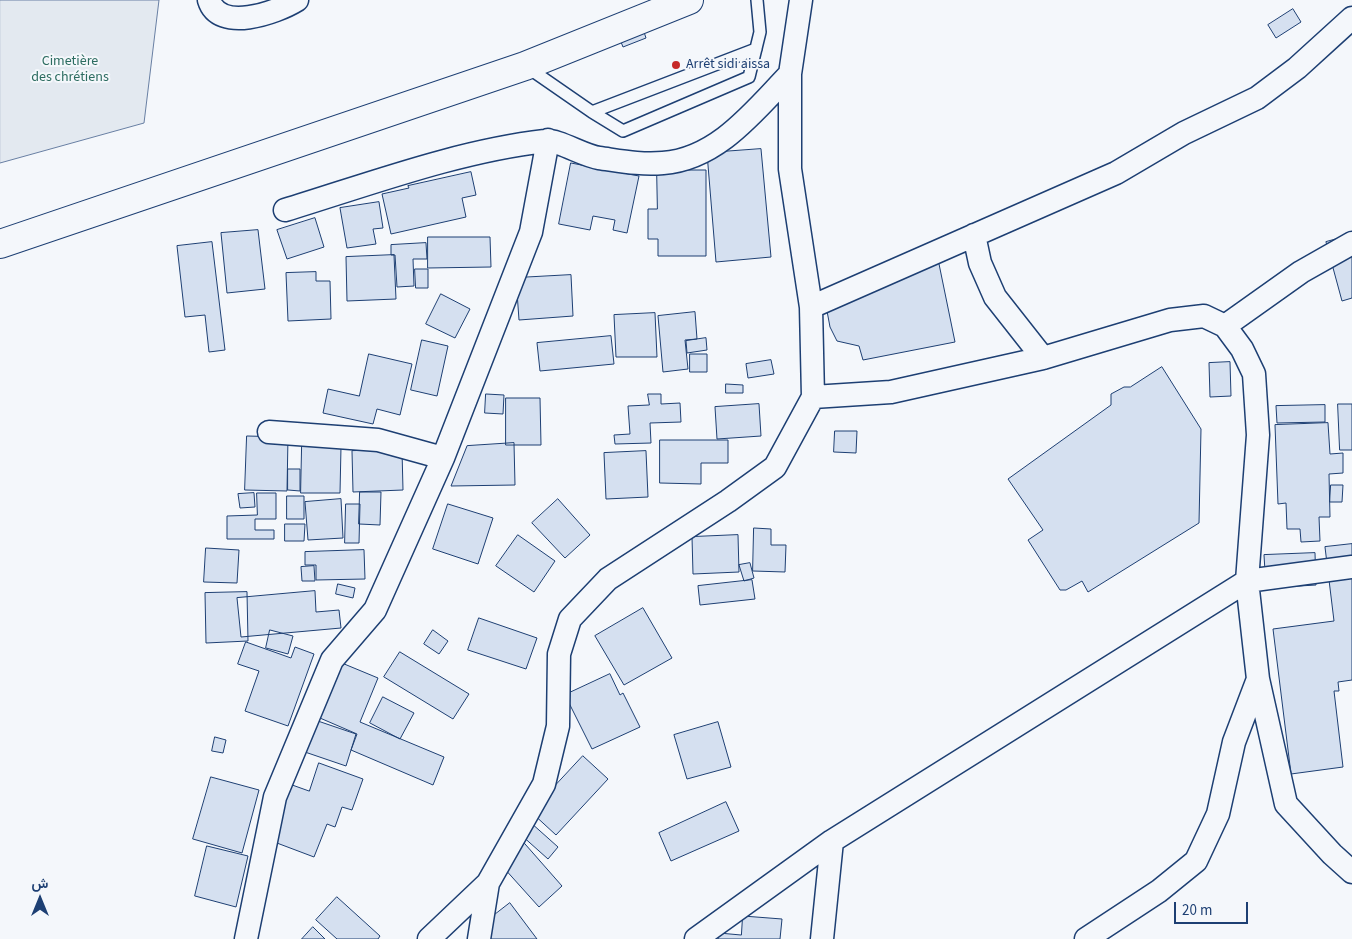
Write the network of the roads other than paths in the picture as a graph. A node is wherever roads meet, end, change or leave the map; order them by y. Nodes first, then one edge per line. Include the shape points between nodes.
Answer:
1 (209, 0) edge
2 (296, 0) edge
3 (690, 0) edge
4 (756, 0) edge
5 (801, 0) edge
6 (1352, 18) edge
7 (756, 49) junction
8 (525, 66) junction
9 (790, 74) junction
10 (592, 112) junction
11 (548, 140) junction
12 (285, 210) dead end
13 (974, 234) junction
14 (1352, 242) edge
15 (0, 244) edge
16 (812, 307) junction
17 (1224, 326) junction
18 (1043, 358) junction
19 (814, 397) junction
20 (269, 432) dead end
21 (443, 458) junction
22 (1352, 567) edge
23 (1246, 581) junction
24 (1258, 679) junction
25 (832, 841) junction
26 (1352, 872) edge
27 (488, 883) junction
28 (246, 939) edge
29 (429, 939) edge
30 (479, 939) edge
31 (696, 939) edge
32 (822, 939) edge
33 (1086, 939) edge

1 - 2 street via 216,12 231,18 270,12
3 - 8 main road
4 - 7 lane via 760,32
5 - 9 street
6 - 13 street via 1297,68 1257,98 1116,173
7 - 10 lane
7 - 10 lane via 749,77 623,131
8 - 10 lane
8 - 15 main road
9 - 11 street via 734,131 693,156 665,163 636,164 591,157
9 - 16 street via 790,169
11 - 12 street via 470,154
11 - 21 street via 531,232
13 - 16 street
13 - 18 street via 980,263 995,297
14 - 17 street via 1301,272
16 - 19 street
17 - 18 street via 1204,316 1170,320
17 - 23 street via 1242,349 1254,374 1258,435
18 - 19 street via 891,392
19 - 27 street via 775,467 608,579 570,619 559,654 558,726 544,784
20 - 21 street via 378,440
21 - 28 street via 376,610 332,660 275,797
22 - 23 street
23 - 24 street
23 - 25 street
24 - 26 street via 1286,804
24 - 33 street via 1234,742 1218,814 1196,861 1159,891
25 - 31 street
25 - 32 street
27 - 29 street
27 - 30 street

